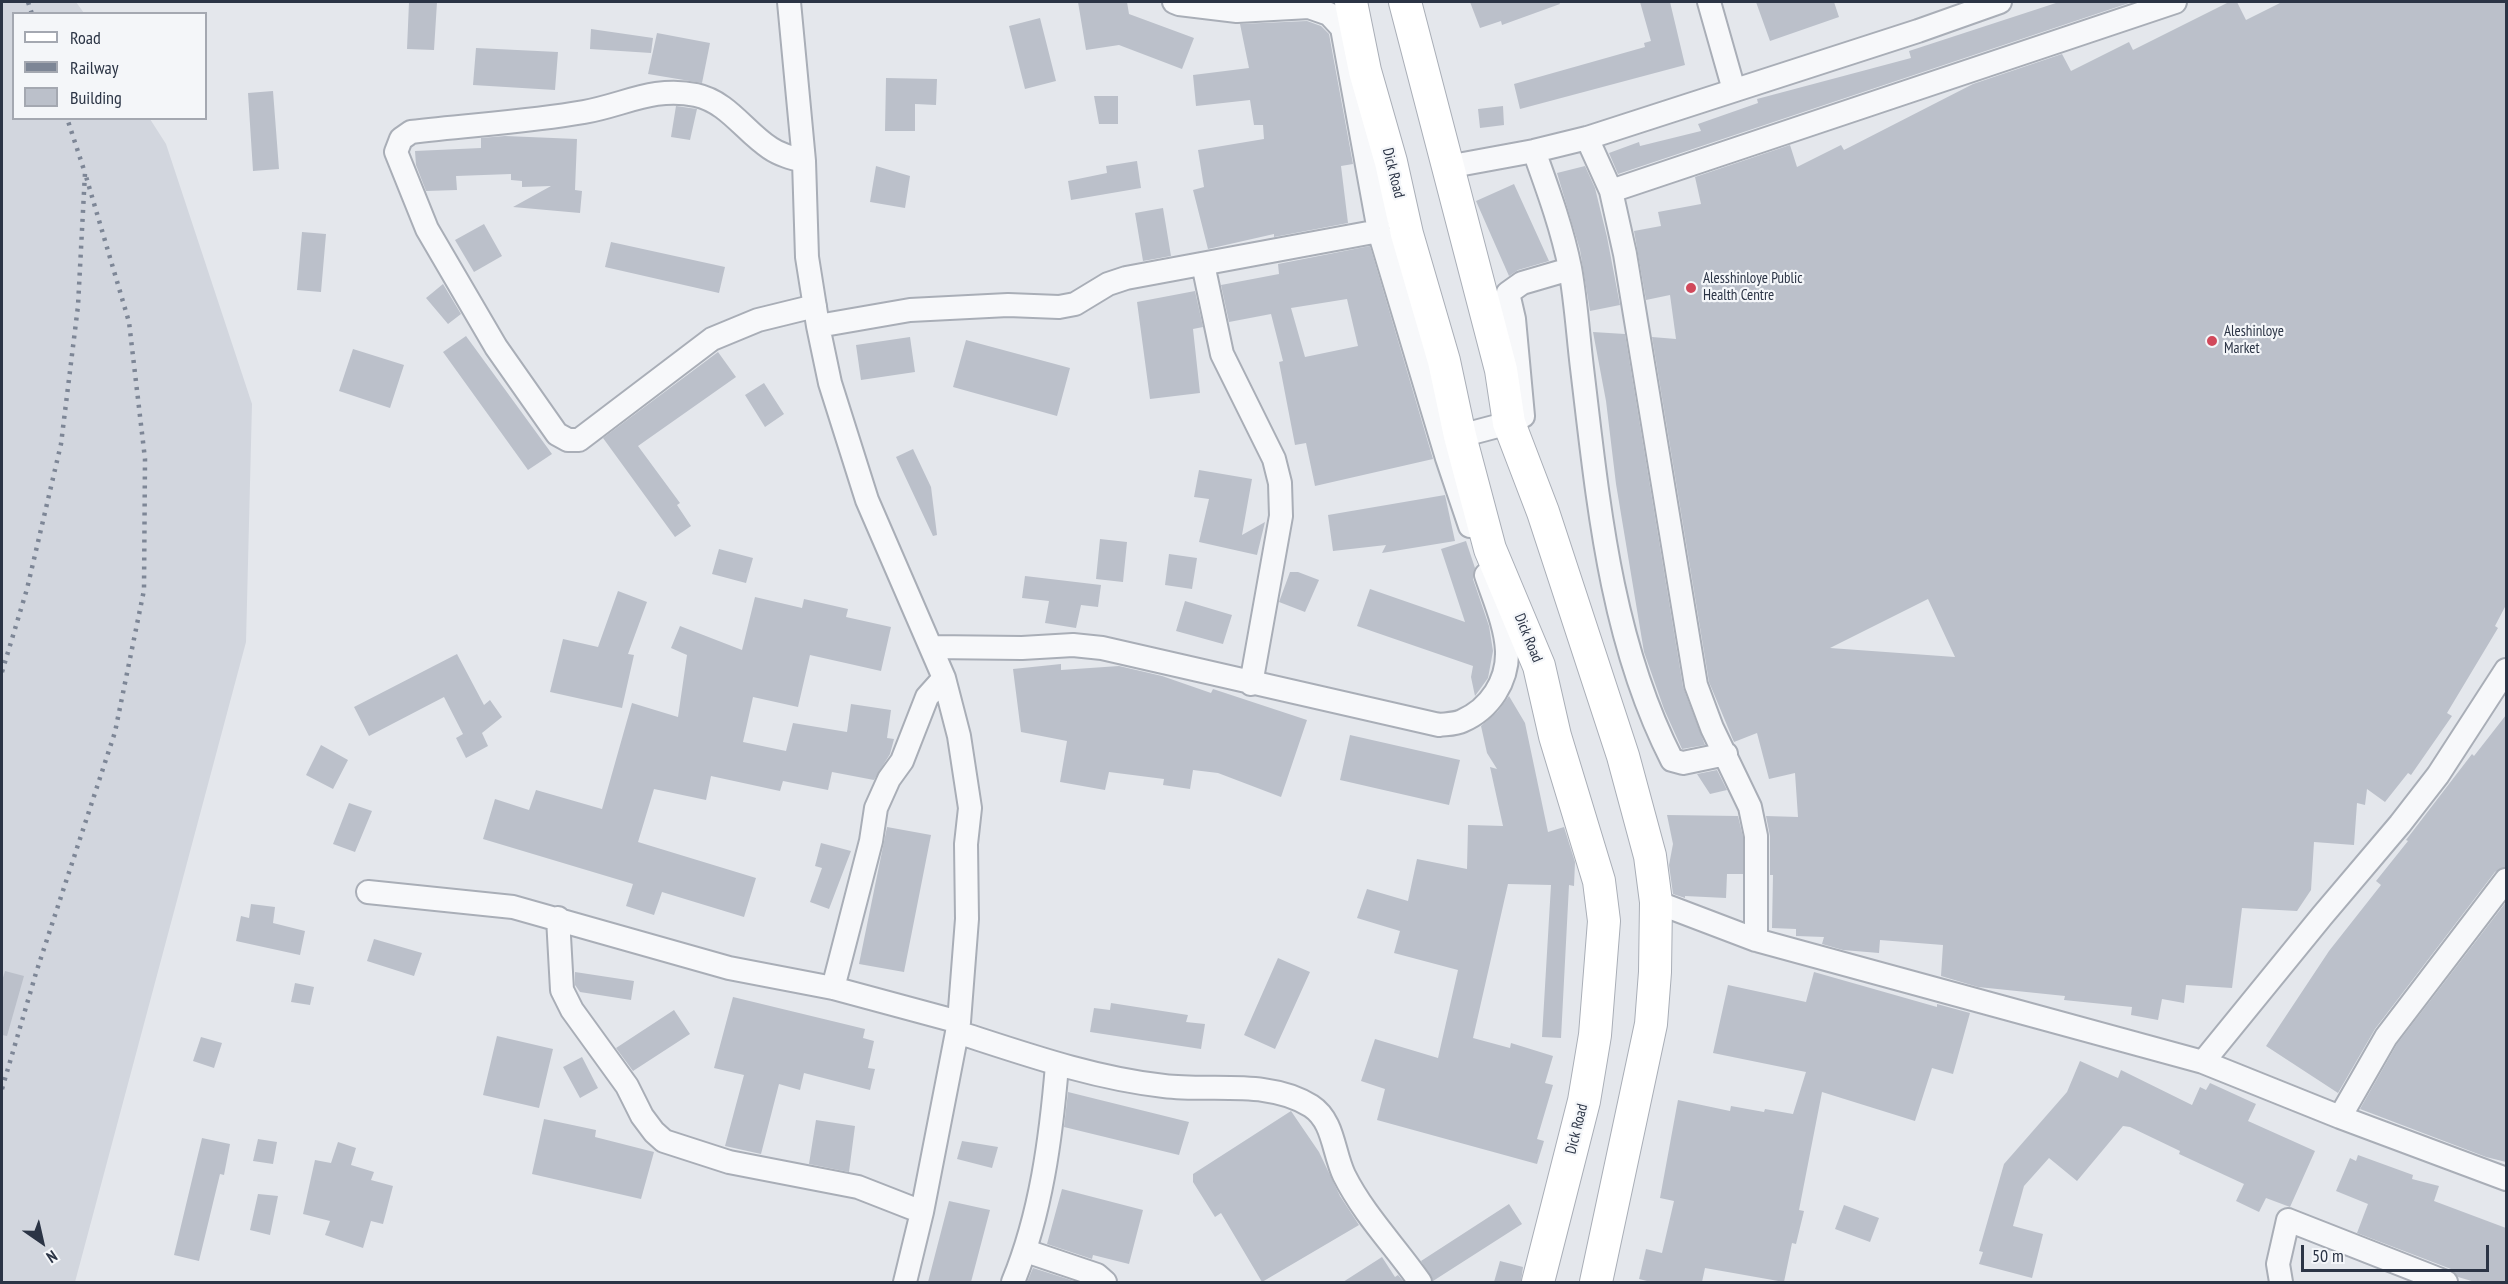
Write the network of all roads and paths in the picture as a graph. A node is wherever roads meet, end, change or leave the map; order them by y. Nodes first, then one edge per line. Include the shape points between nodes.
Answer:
1 (789, 2) edge
2 (1174, 2) edge
3 (1351, 2) edge
4 (1405, 2) edge
5 (1709, 2) edge
6 (2000, 2) edge
7 (2175, 2) edge
8 (1971, 6) edge
9 (1734, 90) junction
10 (1587, 138) junction
11 (1534, 151) junction
12 (804, 161) junction
13 (1447, 167) junction
14 (1611, 191) junction
15 (1380, 231) junction
16 (1203, 264) junction
17 (1570, 269) junction
18 (816, 316) junction
19 (1509, 423) junction
20 (1460, 435) junction
21 (931, 647) junction
22 (2506, 670) edge
23 (944, 678) junction
24 (1251, 684) junction
25 (1726, 754) junction
26 (2506, 879) edge
27 (368, 892) dead end
28 (1656, 902) junction
29 (558, 918) junction
30 (1756, 940) junction
31 (833, 988) junction
32 (958, 1027) junction
33 (2203, 1062) junction
34 (1057, 1065) junction
35 (2340, 1117) junction
36 (2506, 1179) edge
37 (922, 1212) junction
38 (1026, 1251) junction
39 (905, 1282) edge
40 (1013, 1282) edge
41 (1105, 1282) edge
42 (1420, 1282) edge
43 (1538, 1282) edge
44 (1596, 1282) edge
45 (2281, 1282) edge
46 (2446, 1282) edge

1 - 12 street
2 - 15 street via 1237,11 1309,7 1329,14 1342,28
3 - 20 main road, Dick Road via 1365,71 1444,361
4 - 13 main road
5 - 9 street
6 - 8 street
7 - 14 street
8 - 9 street
9 - 10 street
10 - 11 street
10 - 14 street
11 - 13 street
11 - 17 street via 1559,220
12 - 18 street via 807,257
12 - 18 street via 771,149 728,110 711,100 675,92 655,93 585,112 411,132 400,139 396,152 427,229 496,347 558,434 568,440 579,440 712,339 758,321
13 - 19 main road via 1501,370
14 - 25 street via 1625,254 1696,685
15 - 16 street
15 - 24 street via 1447,458 1499,613 1507,652 1500,689 1487,705 1462,722 1439,725
16 - 18 street via 1126,278 1075,304 1059,307 1008,305
16 - 24 street via 1222,354 1274,459 1280,483 1281,516
17 - 19 street via 1522,283 1508,293 1523,416
17 - 25 street via 1617,606 1640,688 1672,759 1683,763
18 - 21 street via 830,383 867,500
19 - 20 street
19 - 28 main road via 1543,512 1623,756 1650,856
20 - 43 main road, Dick Road via 1490,549 1539,666 1555,736 1599,881 1604,921 1595,1035 1584,1101
21 - 23 street
21 - 24 street via 1102,648
22 - 33 street via 2438,775
23 - 31 street via 927,697 902,761 876,808
23 - 32 street via 959,736 970,807 966,844 967,919
25 - 30 street via 1750,807 1756,836
26 - 35 street via 2386,1037
27 - 29 street via 513,907
28 - 30 street
28 - 44 main road via 1651,1024
29 - 31 street via 729,968
29 - 37 street via 562,990 627,1086 642,1116 664,1141 729,1162 858,1187
30 - 33 street
31 - 32 street
32 - 34 street
32 - 37 street
33 - 35 street
34 - 38 street via 1051,1135
34 - 42 street via 1164,1086 1262,1090 1312,1107 1328,1125 1336,1156 1362,1206
35 - 36 street
37 - 39 street
38 - 40 street
38 - 41 street via 1097,1275
45 - 46 street via 2278,1264 2288,1220

